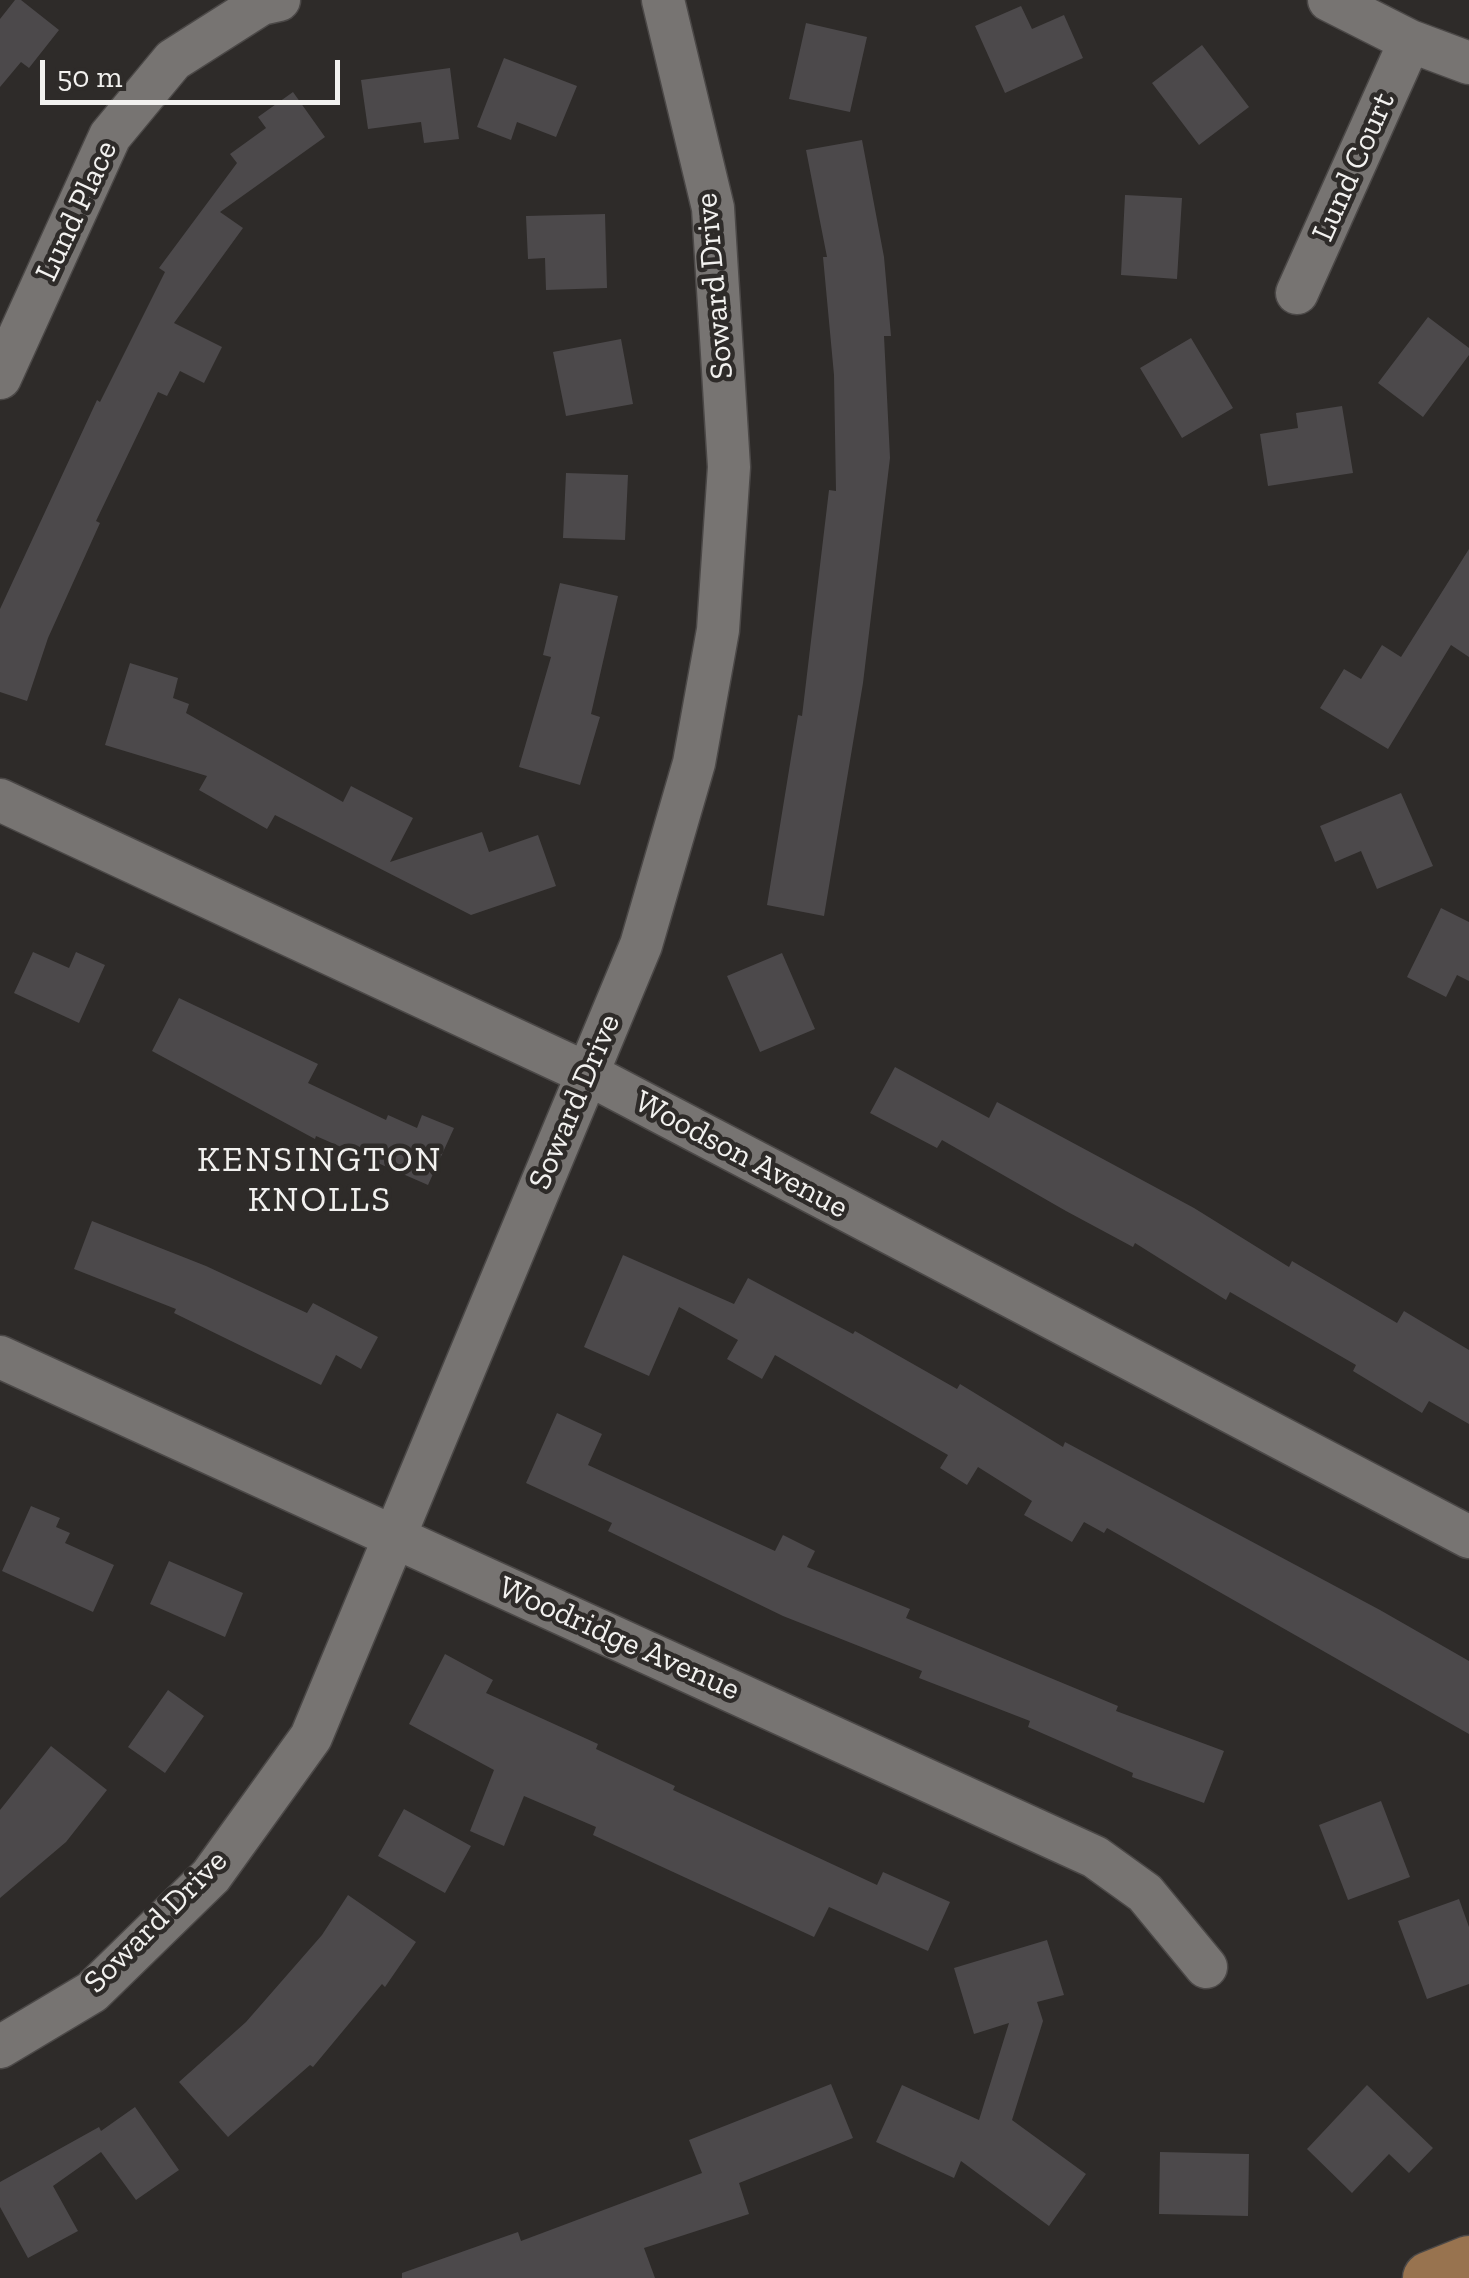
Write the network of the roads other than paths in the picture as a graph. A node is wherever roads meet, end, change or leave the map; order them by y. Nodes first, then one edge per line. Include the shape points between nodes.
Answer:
1 (279, 0) edge
2 (663, 0) edge
3 (1329, 0) edge
4 (1410, 41) junction
5 (1469, 63) edge
6 (1297, 292) dead end
7 (0, 378) edge
8 (0, 800) edge
9 (586, 1073) junction
10 (0, 1356) edge
11 (394, 1536) junction
12 (1469, 1537) edge
13 (1206, 1967) dead end
14 (0, 2047) edge
15 (1469, 2262) edge
16 (1429, 2278) edge

1 - 7 street, Lund Place via 261,4 173,60 110,136
2 - 9 street, Soward Drive via 713,208 730,466 718,630 694,763 642,944
3 - 4 street
4 - 5 street
4 - 6 street, Lund Court
8 - 9 street, Woodson Avenue
9 - 11 street, Soward Drive
9 - 12 street, Woodson Avenue
10 - 11 street, Woodridge Avenue
11 - 13 street, Woodridge Avenue via 1095,1857 1145,1893
11 - 14 street, Soward Drive via 310,1736 211,1876 92,1992
15 - 16 main road

